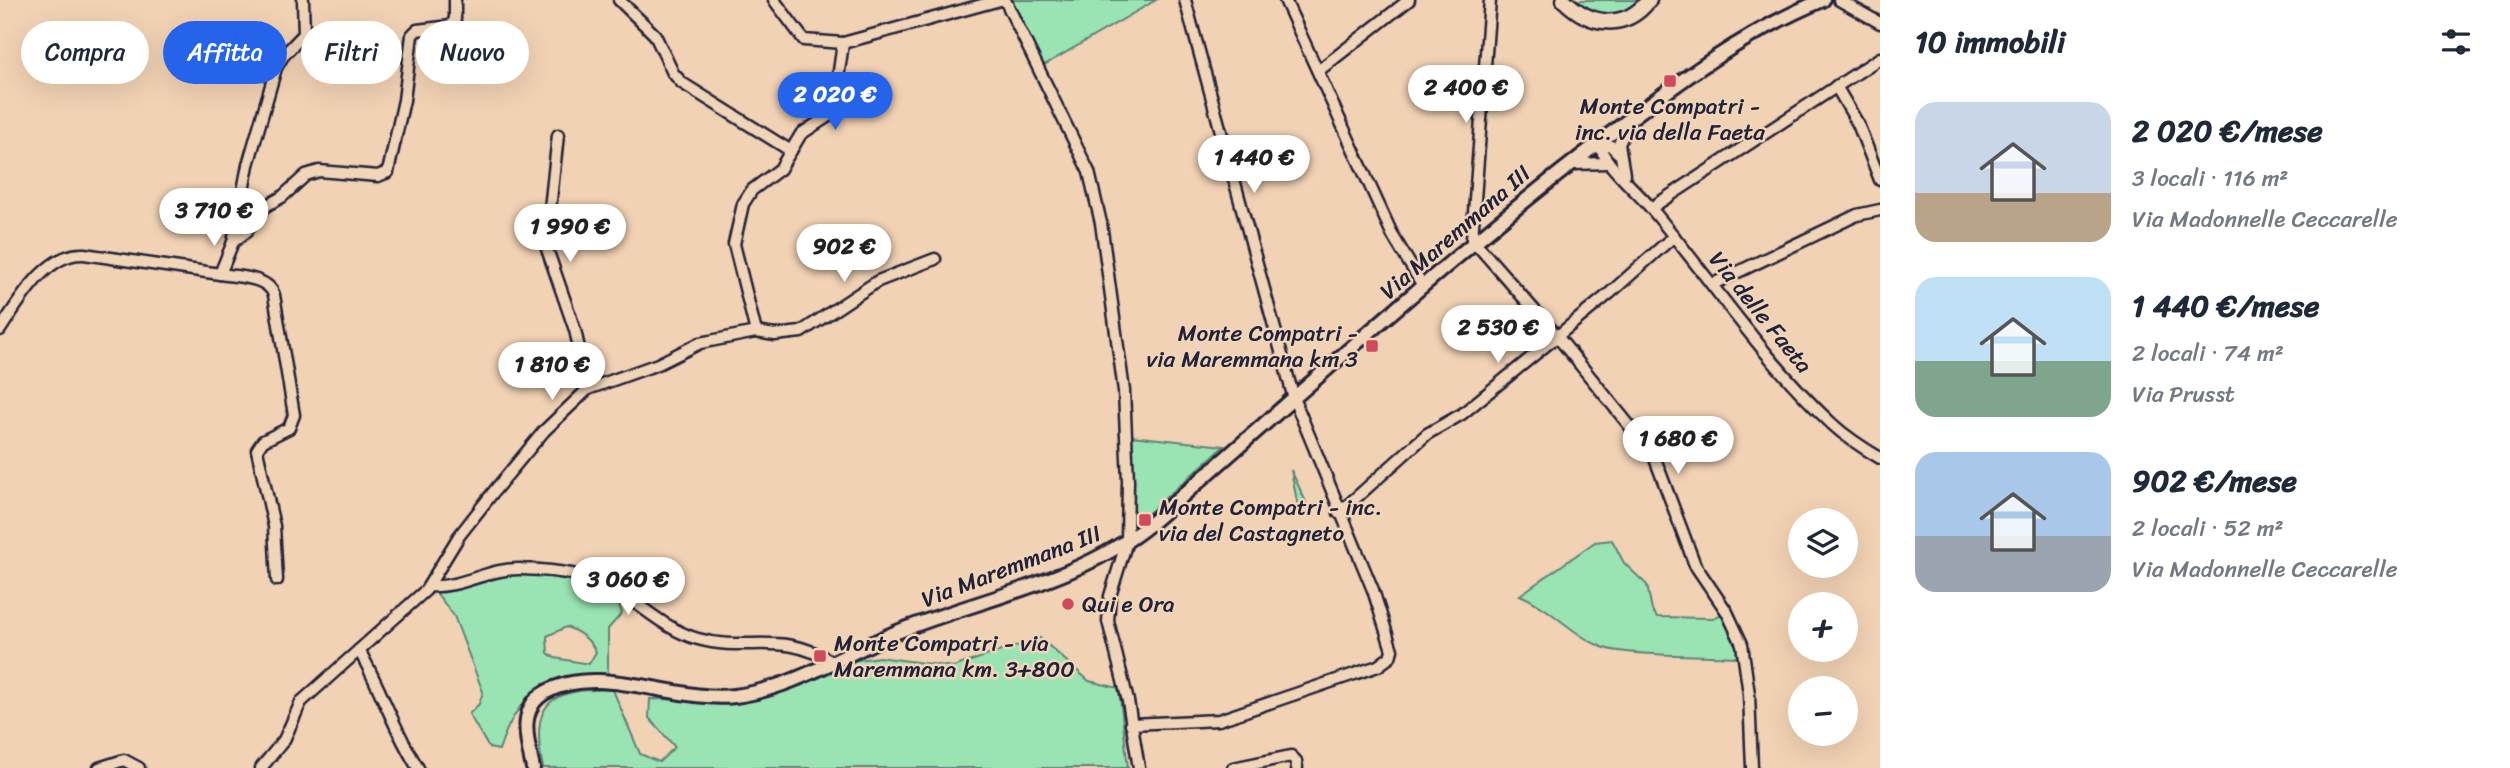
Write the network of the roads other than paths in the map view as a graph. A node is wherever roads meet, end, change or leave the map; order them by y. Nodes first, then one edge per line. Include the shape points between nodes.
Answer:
1 (303, 0) edge
2 (455, 0) edge
3 (618, 0) edge
4 (774, 0) edge
5 (1002, 0) edge
6 (1196, 0) edge
7 (1285, 0) edge
8 (1409, 0) edge
9 (1490, 0) edge
10 (1649, 0) edge
11 (1823, 0) edge
12 (1839, 0) edge
13 (1568, 2) edge
14 (1186, 4) edge
15 (1880, 23) edge
16 (843, 43) junction
17 (1880, 58) edge
18 (1318, 71) junction
19 (1836, 86) junction
20 (1633, 115) junction
21 (558, 135) dead end
22 (1600, 142) junction
23 (791, 150) junction
24 (1618, 153) junction
25 (1608, 163) junction
26 (1566, 166) junction
27 (1625, 178) junction
28 (1880, 180) edge
29 (1651, 208) junction
30 (1880, 210) edge
31 (1674, 236) junction
32 (233, 242) junction
33 (1474, 242) junction
34 (935, 259) dead end
35 (220, 274) junction
36 (1713, 284) junction
37 (1423, 286) junction
38 (0, 330) edge
39 (756, 332) junction
40 (1557, 336) junction
41 (587, 389) junction
42 (1294, 399) junction
43 (1880, 457) edge
44 (1339, 513) junction
45 (1127, 541) junction
46 (277, 580) dead end
47 (429, 586) junction
48 (359, 650) junction
49 (832, 662) junction
50 (1130, 724) junction
51 (99, 768) edge
52 (139, 768) edge
53 (261, 768) edge
54 (418, 768) edge
55 (533, 768) edge
56 (1139, 768) edge
57 (1233, 768) edge
58 (1297, 768) edge
59 (1752, 768) edge

1 - 32 street via 304,34 276,68 246,170
2 - 32 street via 451,26 417,30 412,35 388,173 306,175 264,207
3 - 23 street via 652,32 682,83
4 - 16 street via 804,40
5 - 16 street
5 - 45 street via 1089,172 1100,211 1125,408
6 - 14 street
7 - 18 street
8 - 18 street
9 - 33 street via 1471,232
10 - 13 highway via 1635,14 1613,22 1591,19
11 - 20 main road, Via Maremmana III via 1715,56
12 - 15 street
14 - 42 street
16 - 23 street via 835,110 801,134
17 - 19 street
18 - 37 street via 1393,236
19 - 28 street via 1858,124
19 - 29 street
20 - 22 main road, Via Maremmana III
20 - 24 street via 1622,133
21 - 41 street via 546,246 575,330
22 - 24 street
22 - 25 street via 1600,152
22 - 26 main road, Via Maremmana III
23 - 39 street via 780,169 750,192 734,233
24 - 27 street
25 - 26 street
25 - 27 street, Via delle Faeta
26 - 33 main road, Via Maremmana III
27 - 29 street, Via delle Faeta
29 - 31 street, Via delle Faeta
30 - 36 street via 1857,215
31 - 36 street, Via delle Faeta
31 - 40 street
32 - 35 street
33 - 37 main road, Via Maremmana III
33 - 40 street
34 - 39 street via 878,281 803,331
35 - 38 street via 69,255 49,267
35 - 46 street via 263,282 274,295 294,415 289,428 258,448 274,526
36 - 43 street, Via delle Faeta via 1808,400 1833,425
37 - 42 main road, Via Maremmana III
39 - 41 street via 694,345 658,364
40 - 44 street via 1462,414 1427,434
40 - 59 street via 1654,456 1695,565 1737,630 1746,668
41 - 47 street via 544,431 495,490 459,536
42 - 44 street
42 - 45 main road, Via Maremmana III
44 - 50 street via 1373,590 1392,650 1390,657 1378,666 1219,720
45 - 49 main road, Via Maremmana III via 1080,565 909,628
45 - 50 street via 1110,596 1108,621
47 - 48 street
47 - 49 street via 509,569 574,576 609,586 692,637 721,643 793,644
48 - 53 street via 299,704 286,736
48 - 54 street
49 - 55 main road, Via Maremmana III via 736,696 692,696 606,682 561,685 539,697 526,719
50 - 56 street
51 - 52 street via 121,760
57 - 58 street via 1290,756

